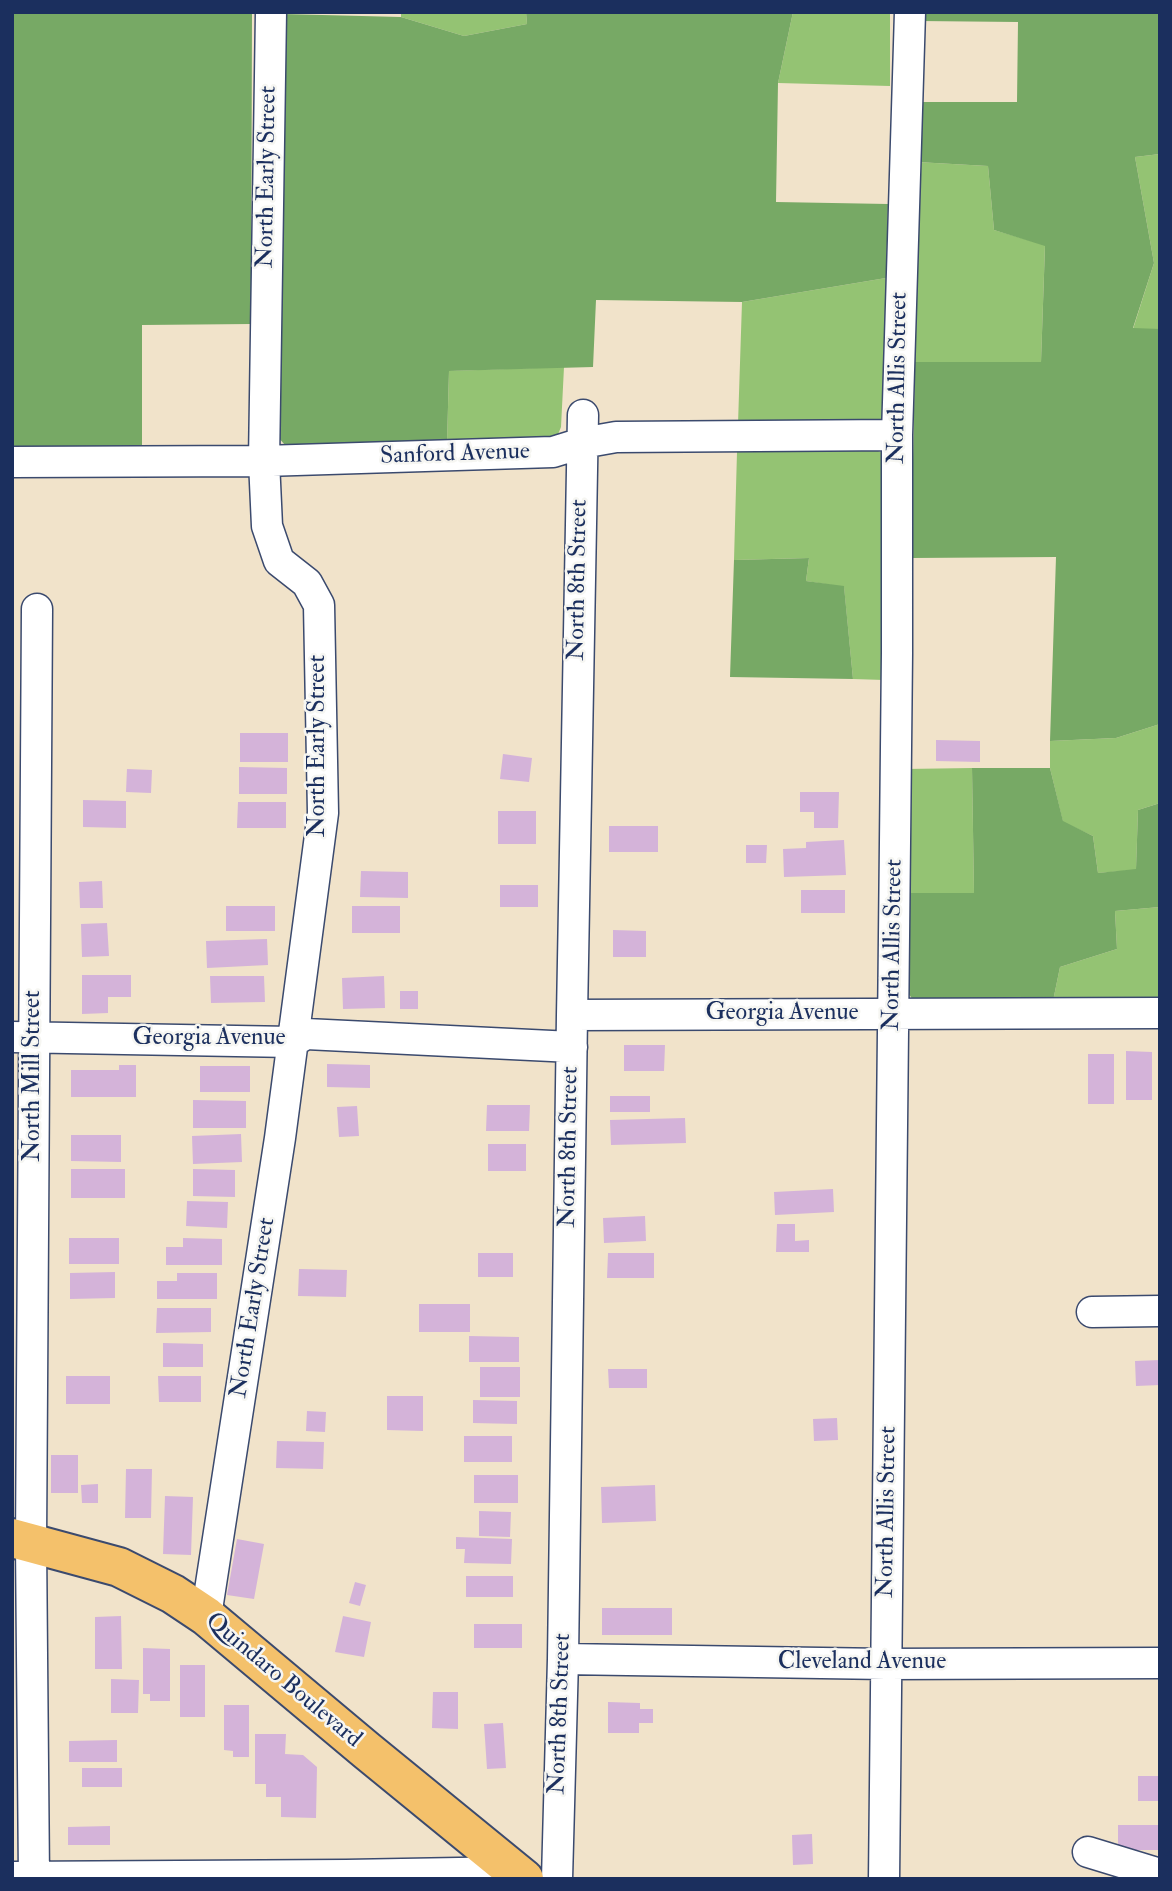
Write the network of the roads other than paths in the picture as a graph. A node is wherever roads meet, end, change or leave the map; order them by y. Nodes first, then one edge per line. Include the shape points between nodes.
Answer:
1 (271, 12) edge
2 (910, 12) edge
3 (583, 429) junction
4 (897, 435) junction
5 (264, 461) junction
6 (12, 463) edge
7 (37, 609) dead end
8 (1160, 1013) edge
9 (894, 1014) junction
10 (572, 1015) junction
11 (23, 1037) edge
12 (292, 1042) junction
13 (572, 1047) junction
14 (1160, 1311) edge
15 (1092, 1312) dead end
16 (21, 1541) edge
17 (206, 1616) junction
18 (564, 1659) junction
19 (1160, 1662) edge
20 (886, 1664) junction
21 (22, 1750) edge
22 (1088, 1852) dead end
23 (1160, 1874) edge
24 (520, 1875) edge
25 (346, 1877) edge
26 (27, 1878) edge
27 (557, 1879) edge
28 (884, 1879) edge

1 - 5 street, North Early Street
2 - 4 street, North Allis Street
3 - 4 street, Sanford Avenue via 616,437
3 - 5 street, Sanford Avenue via 553,452
3 - 10 street, North 8th Street
4 - 9 street, North Allis Street
5 - 6 street, Sanford Avenue
5 - 12 street, North Early Street via 267,526 279,561 307,583 319,605 323,813
7 - 11 street, North Mill Street
8 - 9 street, Georgia Avenue
9 - 10 street, Georgia Avenue
9 - 20 street, North Allis Street
10 - 13 street, North 8th Street
11 - 12 street, Georgia Avenue
11 - 16 street, North Mill Street
12 - 13 street, Georgia Avenue via 306,1034
12 - 17 street, North Early Street
13 - 18 street, North 8th Street
14 - 15 street
16 - 17 main road, Quindaro Boulevard via 120,1567
16 - 21 street, North Mill Street
17 - 24 main road, Quindaro Boulevard
18 - 20 street, Cleveland Avenue
18 - 27 street, North 8th Street
19 - 20 street, Cleveland Avenue
20 - 28 street, North Allis Street
21 - 26 street, North Mill Street
22 - 23 street
24 - 25 street
25 - 26 street

